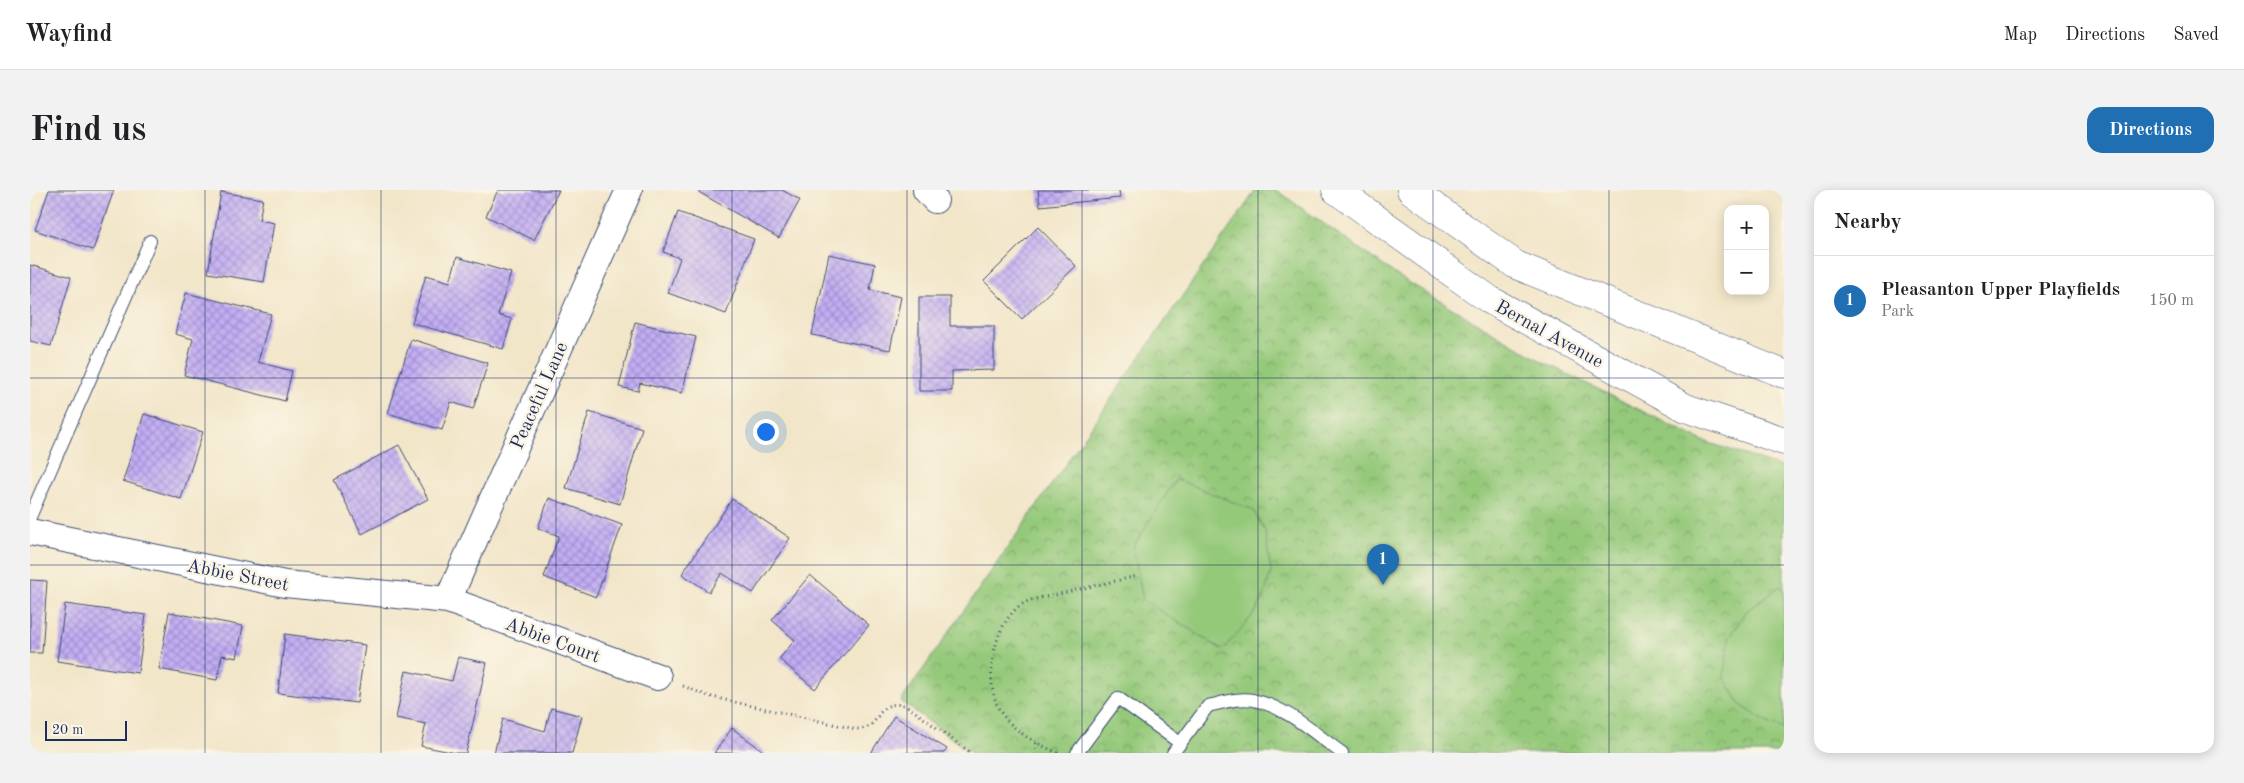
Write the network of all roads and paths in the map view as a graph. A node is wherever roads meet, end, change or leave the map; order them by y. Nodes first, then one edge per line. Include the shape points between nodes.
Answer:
1 (628, 190) edge
2 (1336, 190) edge
3 (1411, 190) edge
4 (150, 241) dead end
5 (1784, 374) edge
6 (1784, 441) edge
7 (30, 517) edge
8 (30, 532) edge
9 (1138, 576) dead end
10 (448, 600) junction
11 (658, 677) joint
12 (1036, 743) junction
13 (1177, 748) edge
14 (971, 753) edge
15 (1036, 753) edge
16 (1059, 753) edge
17 (1077, 753) edge
18 (1342, 753) edge

1 - 10 street, Peaceful Lane
2 - 6 main road, Bernal Avenue via 1490,300 1686,408
3 - 5 main road via 1516,265
4 - 7 lane
8 - 10 street, Abbie Street via 286,584
9 - 12 path via 1026,602 1008,616 992,660 993,695 1001,712 1017,731
10 - 11 street, Abbie Court
11 - 14 path via 708,696 864,730 872,725 884,707 894,702 907,706
12 - 15 path
12 - 16 path
13 - 17 lane via 1118,698
13 - 18 lane via 1208,706 1252,700 1280,709

